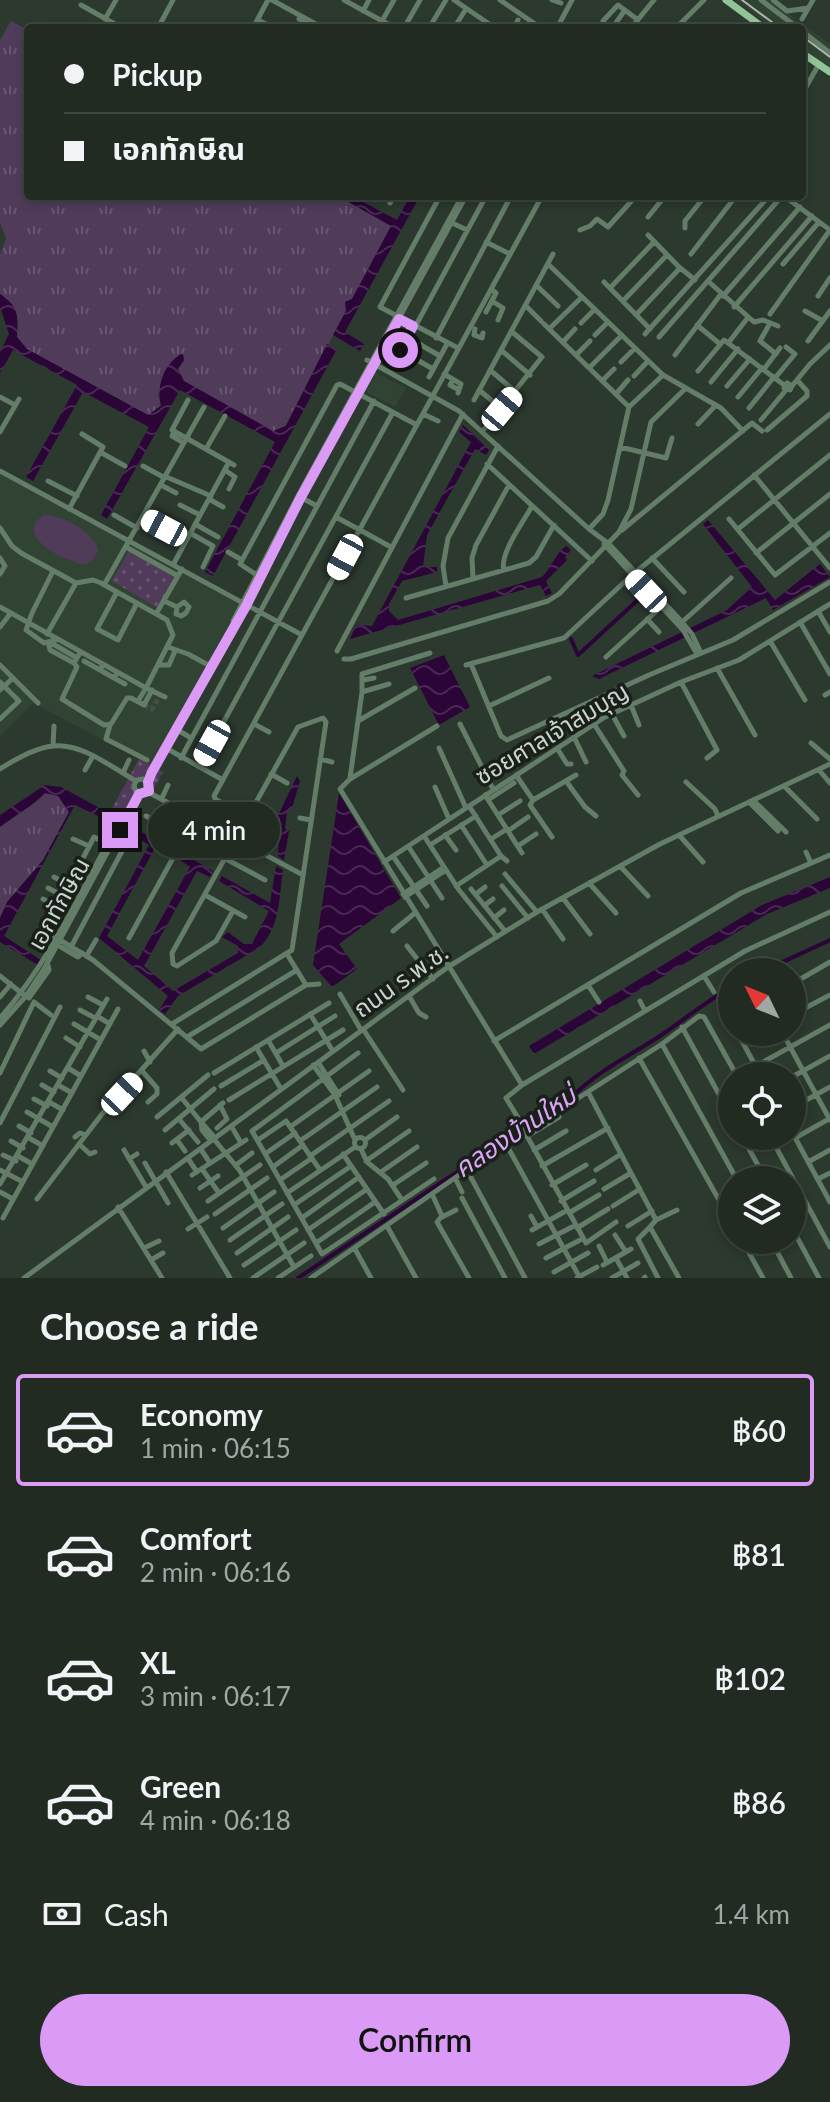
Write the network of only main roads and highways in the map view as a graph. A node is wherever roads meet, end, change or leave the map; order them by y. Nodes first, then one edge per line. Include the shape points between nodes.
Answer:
1 (726, 0) edge
2 (759, 24) edge
3 (806, 58) edge
4 (830, 72) edge

1 - 2 main road
3 - 4 main road

